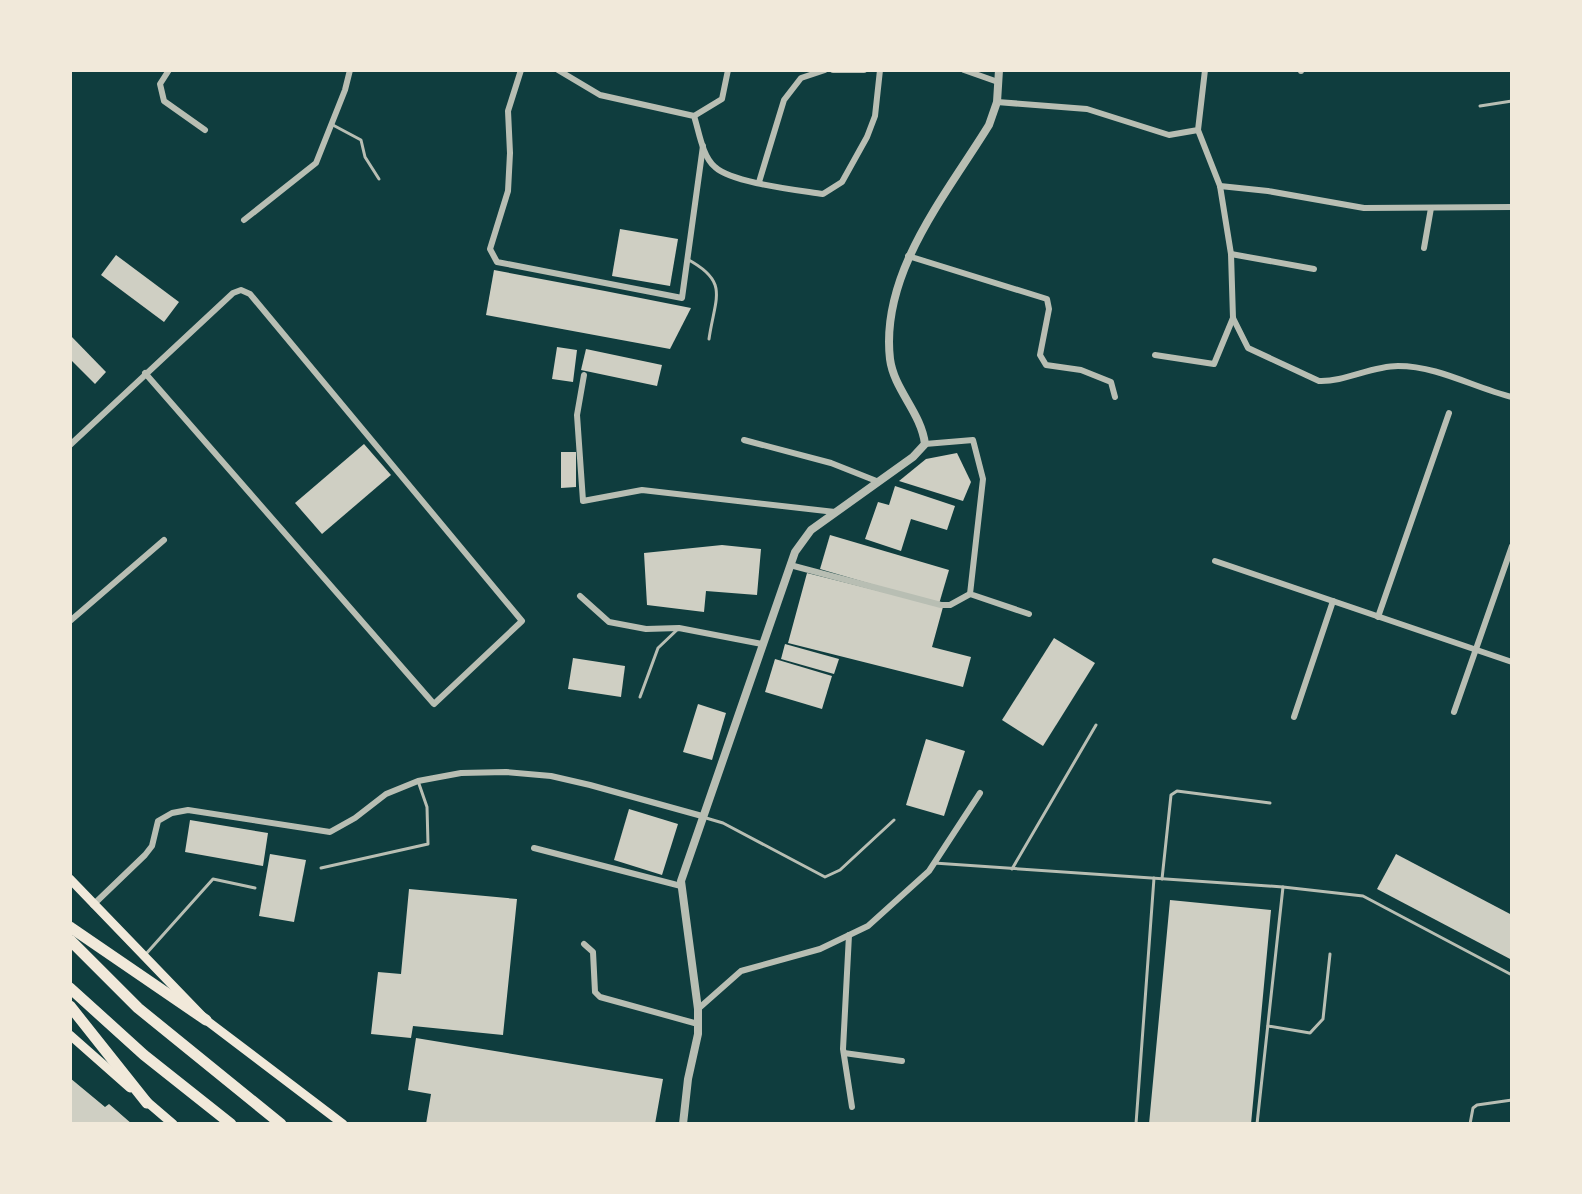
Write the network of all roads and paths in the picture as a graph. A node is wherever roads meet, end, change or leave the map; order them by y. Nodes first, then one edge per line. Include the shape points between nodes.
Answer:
1 (169, 70) edge
2 (350, 70) edge
3 (521, 70) edge
4 (558, 70) edge
5 (728, 70) edge
6 (825, 70) edge
7 (833, 70) edge
8 (864, 70) edge
9 (880, 70) edge
10 (964, 70) edge
11 (999, 70) edge
12 (1205, 70) edge
13 (998, 82) junction
14 (1512, 101) edge
15 (997, 102) junction
16 (1480, 106) dead end
17 (694, 116) junction
18 (331, 124) junction
19 (205, 130) dead end
20 (1198, 130) junction
21 (703, 146) junction
22 (379, 179) dead end
23 (759, 182) junction
24 (1220, 186) junction
25 (1512, 207) edge
26 (1431, 208) junction
27 (244, 220) dead end
28 (1424, 248) dead end
29 (1231, 254) junction
30 (908, 256) junction
31 (687, 259) junction
32 (1314, 269) dead end
33 (1233, 318) junction
34 (709, 339) dead end
35 (1155, 355) dead end
36 (145, 373) junction
37 (584, 375) dead end
38 (1115, 397) dead end
39 (1512, 397) edge
40 (1449, 413) dead end
41 (744, 440) dead end
42 (925, 444) junction
43 (70, 445) edge
44 (879, 482) junction
45 (837, 512) junction
46 (164, 540) dead end
47 (1512, 546) edge
48 (1215, 561) dead end
49 (790, 565) junction
50 (970, 594) junction
51 (580, 596) dead end
52 (1333, 601) junction
53 (1029, 614) dead end
54 (1378, 617) junction
55 (70, 621) edge
56 (679, 628) junction
57 (762, 644) junction
58 (1476, 650) junction
59 (1512, 662) edge
60 (640, 697) dead end
61 (1454, 712) dead end
62 (1294, 717) dead end
63 (1096, 725) dead end
64 (418, 781) junction
65 (980, 793) dead end
66 (1270, 803) dead end
67 (702, 816) junction
68 (894, 820) dead end
69 (534, 848) dead end
70 (934, 863) junction
71 (321, 868) dead end
72 (1012, 869) junction
73 (1154, 878) junction
74 (70, 879) edge
75 (1162, 879) junction
76 (681, 886) junction
77 (1283, 887) junction
78 (255, 888) dead end
79 (93, 905) junction
80 (70, 927) edge
81 (849, 935) junction
82 (70, 940) edge
83 (584, 944) dead end
84 (1330, 954) dead end
85 (143, 956) junction
86 (1512, 975) edge
87 (70, 988) edge
88 (70, 1006) edge
89 (698, 1009) junction
90 (206, 1020) junction
91 (698, 1024) junction
92 (1268, 1026) junction
93 (70, 1035) edge
94 (844, 1053) junction
95 (902, 1061) dead end
96 (1512, 1100) edge
97 (147, 1103) junction
98 (852, 1107) dead end
99 (173, 1124) edge
100 (231, 1124) edge
101 (281, 1124) edge
102 (343, 1124) edge
103 (683, 1124) edge
104 (1136, 1124) edge
105 (1257, 1124) edge
106 (1470, 1124) edge

1 - 19 street via 160,84 164,101
2 - 18 street
3 - 31 street via 508,111 508,191 490,249 497,262 682,298
4 - 17 street via 600,95
5 - 17 street via 722,99
6 - 23 street via 801,78 784,100
7 - 8 street
9 - 23 street via 875,116 842,182 823,194
10 - 13 street
11 - 13 street
12 - 20 street
13 - 15 street
14 - 16 lane
15 - 20 street via 1087,109 1169,135
15 - 30 street via 989,125
17 - 21 street
18 - 22 lane via 361,140
18 - 27 street via 316,163
20 - 24 street
21 - 23 street via 714,167
21 - 31 street
24 - 26 street via 1364,208
24 - 29 street
25 - 26 street
26 - 28 street
29 - 32 street
29 - 33 street
30 - 38 street via 1047,299 1040,355 1046,365 1081,370 1111,382
30 - 42 street via 890,321 890,362 923,427
31 - 34 lane via 708,270 717,285
33 - 35 street via 1214,364
33 - 39 street via 1248,348 1319,381 1408,366
36 - 36 street via 233,293 250,294 522,621 434,704
36 - 43 street
37 - 45 street via 577,415 583,501 642,490
40 - 54 street
41 - 44 street
42 - 44 street
42 - 50 street via 973,440 983,479
44 - 45 street
45 - 49 street via 811,530
46 - 55 street
47 - 58 street
48 - 52 street
49 - 50 street via 941,605
49 - 57 street
50 - 53 street
51 - 56 street via 609,622
52 - 54 street
52 - 62 street
54 - 58 street
56 - 57 street
56 - 60 lane via 658,648
57 - 67 street
58 - 59 street
58 - 61 street
63 - 72 lane
64 - 67 street via 461,773 551,776
64 - 71 lane via 427,807 428,844
64 - 79 street via 386,794 330,832 204,811 172,813 158,821 145,855
65 - 70 street
66 - 75 lane via 1177,791 1171,795
67 - 68 lane via 825,877 840,870
67 - 76 street
69 - 76 street
70 - 72 lane
70 - 81 street via 868,926
72 - 73 lane
73 - 75 lane
73 - 104 lane
74 - 79 main road
75 - 77 lane
76 - 89 street
77 - 86 lane via 1363,896
77 - 92 lane
78 - 85 lane via 213,879
79 - 85 main road
80 - 90 highway
81 - 89 street via 820,949 741,971
81 - 94 street
82 - 101 highway via 138,1008
83 - 91 street via 593,952 595,992 600,997
84 - 92 lane via 1323,1019 1310,1033
85 - 90 main road
87 - 100 highway
88 - 97 highway
89 - 91 street
90 - 102 main road
91 - 103 street
92 - 105 lane
93 - 97 main road
94 - 95 street
94 - 98 street
96 - 106 lane via 1477,1105
97 - 99 main road

